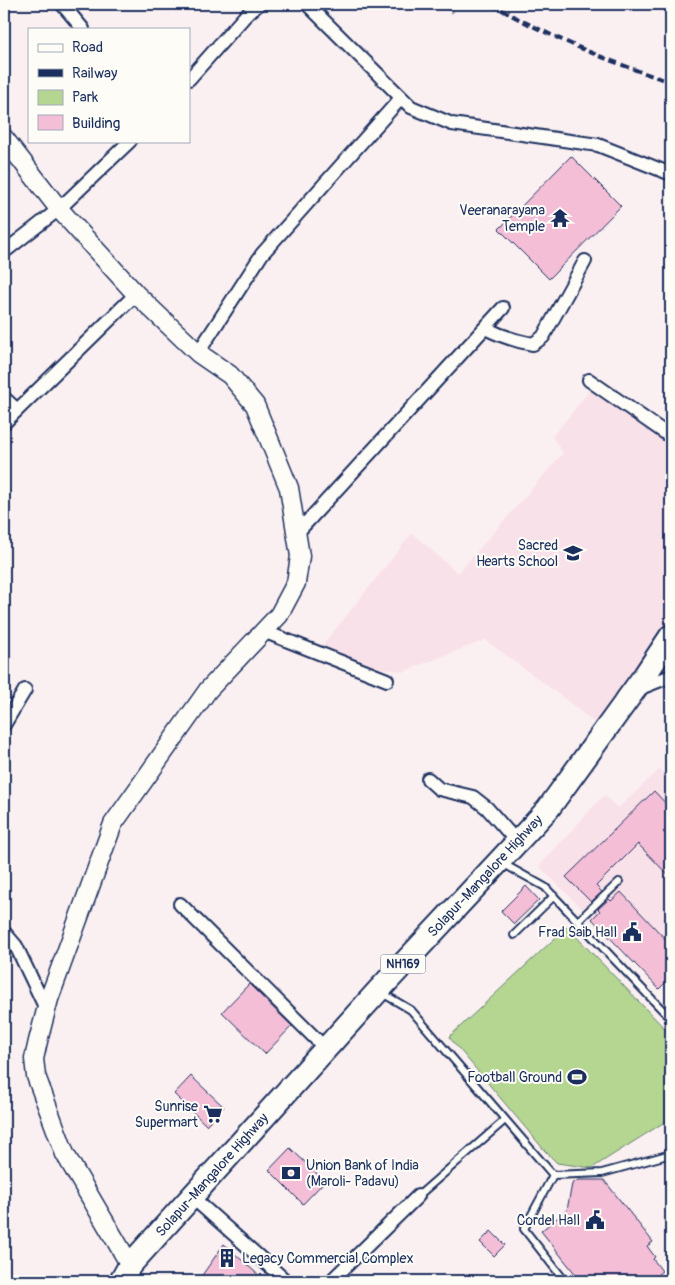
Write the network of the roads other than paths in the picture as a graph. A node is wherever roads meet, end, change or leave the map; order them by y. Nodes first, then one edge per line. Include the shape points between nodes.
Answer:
1 (62, 4) edge
2 (259, 4) edge
3 (308, 4) edge
4 (82, 28) edge
5 (190, 78) edge
6 (401, 98) junction
7 (4, 138) edge
8 (129, 142) edge
9 (671, 174) edge
10 (59, 209) junction
11 (4, 252) edge
12 (585, 261) dead end
13 (136, 294) junction
14 (503, 308) dead end
15 (485, 328) junction
16 (198, 353) junction
17 (589, 380) dead end
18 (4, 398) edge
19 (16, 410) junction
20 (4, 423) edge
21 (671, 438) edge
22 (296, 534) junction
23 (263, 631) junction
24 (671, 636) edge
25 (671, 676) edge
26 (387, 680) dead end
27 (25, 690) dead end
28 (633, 691) junction
29 (4, 725) edge
30 (428, 779) dead end
31 (517, 842) junction
32 (499, 861) junction
33 (619, 882) dead end
34 (554, 896) junction
35 (180, 904) dead end
36 (578, 921) junction
37 (4, 932) edge
38 (514, 935) dead end
39 (378, 991) junction
40 (46, 1009) junction
41 (671, 1019) edge
42 (326, 1049) junction
43 (505, 1120) junction
44 (671, 1154) edge
45 (552, 1175) junction
46 (418, 1196) joint
47 (192, 1197) junction
48 (125, 1273) edge
49 (286, 1281) edge
50 (331, 1281) edge
51 (565, 1281) edge

1 - 4 street
2 - 5 street
3 - 6 street
6 - 9 street via 411,107 452,124 598,145
6 - 16 street via 262,254
7 - 10 street
8 - 10 street
10 - 11 street
10 - 13 street
12 - 15 street via 543,337 533,344 501,336
13 - 16 street
13 - 19 street
14 - 15 street
15 - 22 street
16 - 22 street via 230,375 255,405 289,488
17 - 21 street
18 - 19 street
19 - 20 street
22 - 23 street via 300,556 296,583 279,615
23 - 26 street
23 - 40 street via 208,690 113,824
24 - 28 highway, Solapur-Mangalore Highway / NH169
25 - 28 street
27 - 29 street
28 - 31 highway, Solapur-Mangalore Highway / NH169 via 548,809
30 - 31 street via 439,789 473,797
31 - 32 highway, Solapur-Mangalore Highway / NH169
32 - 34 lane via 545,887
32 - 39 highway, Solapur-Mangalore Highway / NH169
33 - 36 lane
34 - 36 lane
34 - 38 lane
35 - 42 street
36 - 41 lane
37 - 40 street via 16,946
39 - 42 highway, Solapur-Mangalore Highway / NH169
39 - 43 lane via 410,1010
40 - 48 street via 34,1059 36,1076 65,1154
42 - 47 highway, Solapur-Mangalore Highway / NH169
43 - 45 lane
43 - 46 lane
44 - 45 lane via 602,1173
45 - 51 lane via 524,1230
46 - 50 street
47 - 48 highway, Solapur-Mangalore Highway / NH169
47 - 49 street

